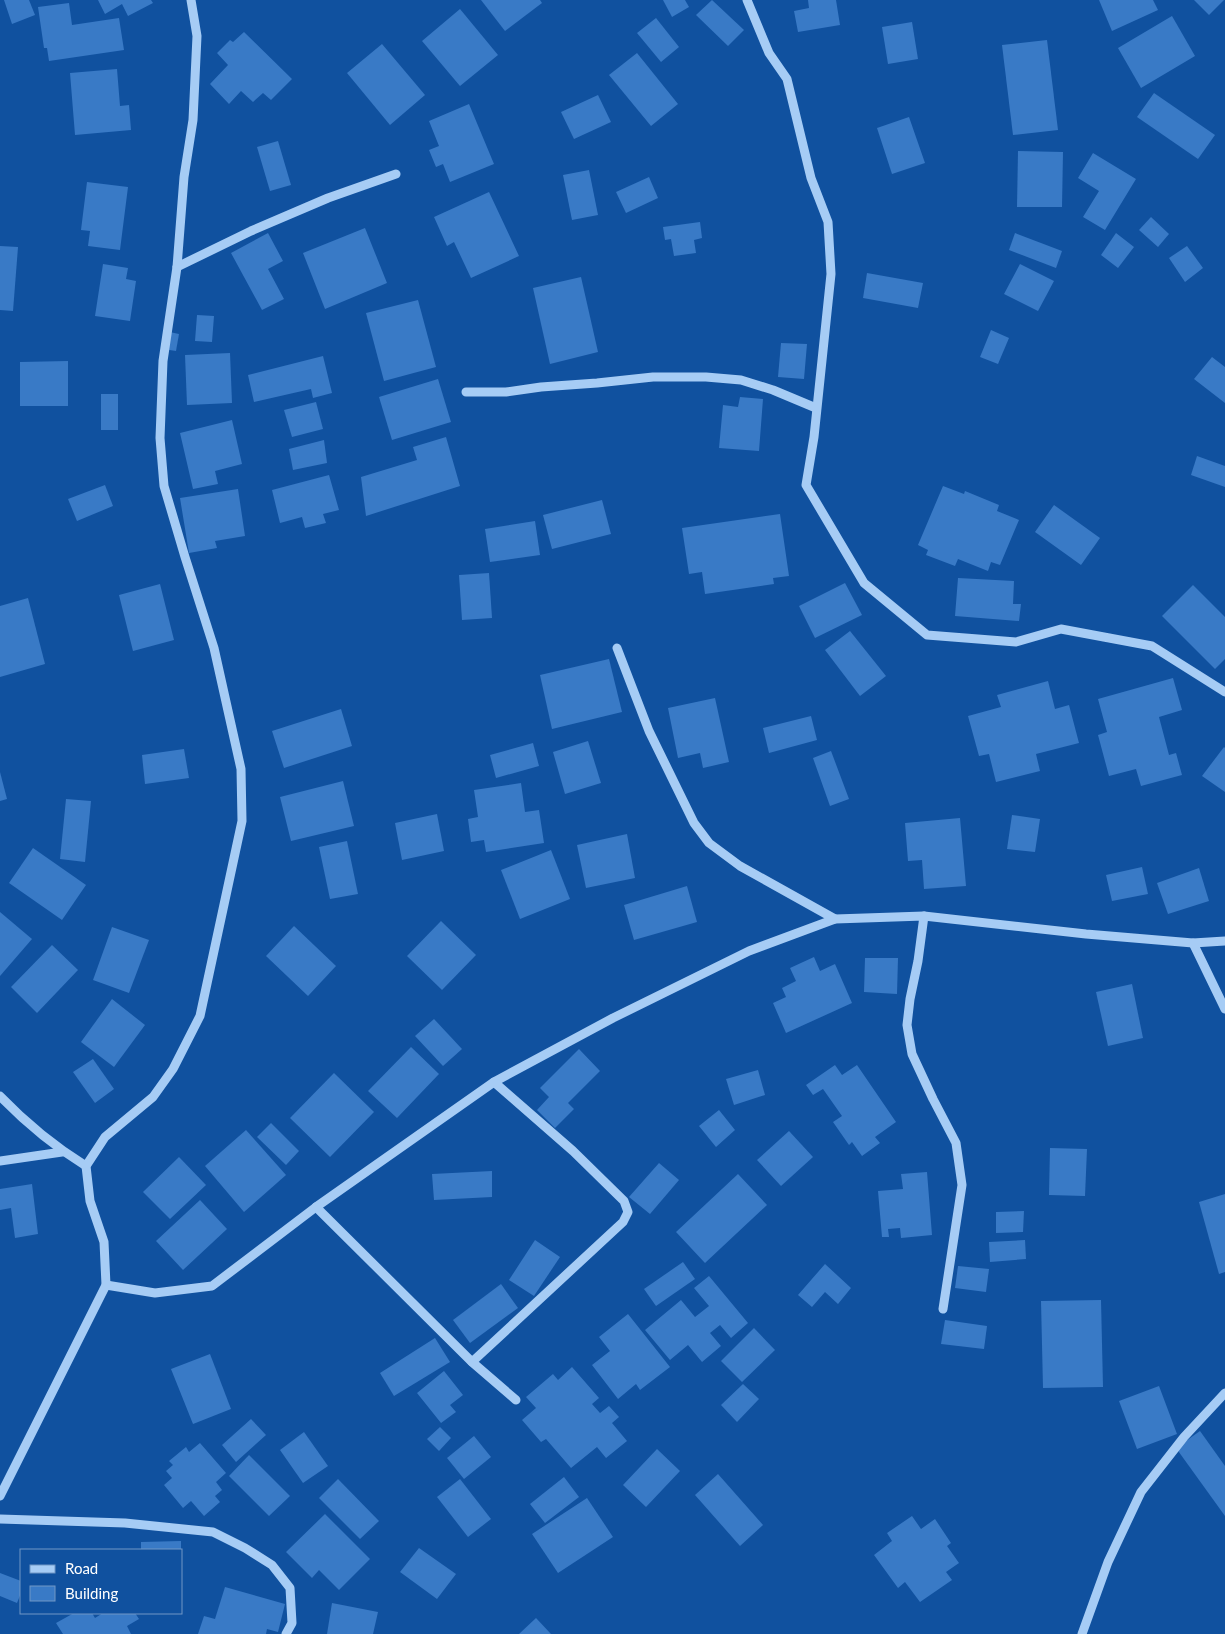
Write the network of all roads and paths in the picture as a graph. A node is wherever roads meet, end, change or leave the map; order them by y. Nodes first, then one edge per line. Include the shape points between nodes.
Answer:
1 (191, 0) edge
2 (747, 0) edge
3 (396, 174) dead end
4 (177, 266) junction
5 (466, 392) dead end
6 (816, 408) junction
7 (617, 648) dead end
8 (1225, 692) edge
9 (924, 916) junction
10 (835, 919) junction
11 (1225, 941) edge
12 (1193, 943) junction
13 (1225, 1009) edge
14 (494, 1082) junction
15 (0, 1096) edge
16 (62, 1152) junction
17 (0, 1161) edge
18 (86, 1166) junction
19 (316, 1207) junction
20 (106, 1284) junction
21 (943, 1309) dead end
22 (472, 1362) junction
23 (1225, 1393) edge
24 (516, 1400) dead end
25 (0, 1496) edge
26 (0, 1519) edge
27 (286, 1634) edge
28 (1082, 1634) edge

1 - 4 street via 197,36 193,120 184,177
2 - 6 street via 769,53 787,79 810,178 828,222 830,274
3 - 4 street via 328,198
4 - 18 street via 163,361 160,438 164,486 214,648 241,769 242,821 200,1016 173,1069 153,1097 105,1137
5 - 6 street via 506,392 653,377 706,378 741,380
6 - 8 street via 806,485 864,583 927,635 1016,642 1061,630 1152,646
7 - 10 street via 649,731 694,823 709,843 740,866
9 - 10 street
9 - 12 street
9 - 21 street via 907,1025 912,1054 956,1143 962,1185
10 - 14 street via 749,951 613,1018
11 - 12 street
12 - 13 street
14 - 19 street
14 - 22 street via 573,1151 624,1201 628,1212 623,1222
15 - 16 street
16 - 17 street
16 - 18 street
18 - 20 street via 90,1200 104,1242
19 - 20 street via 212,1286 155,1293
19 - 22 street
20 - 25 street
22 - 24 street
23 - 28 street via 1184,1437 1141,1492 1108,1562
26 - 27 street via 125,1523 213,1532 272,1565 290,1588 292,1623

